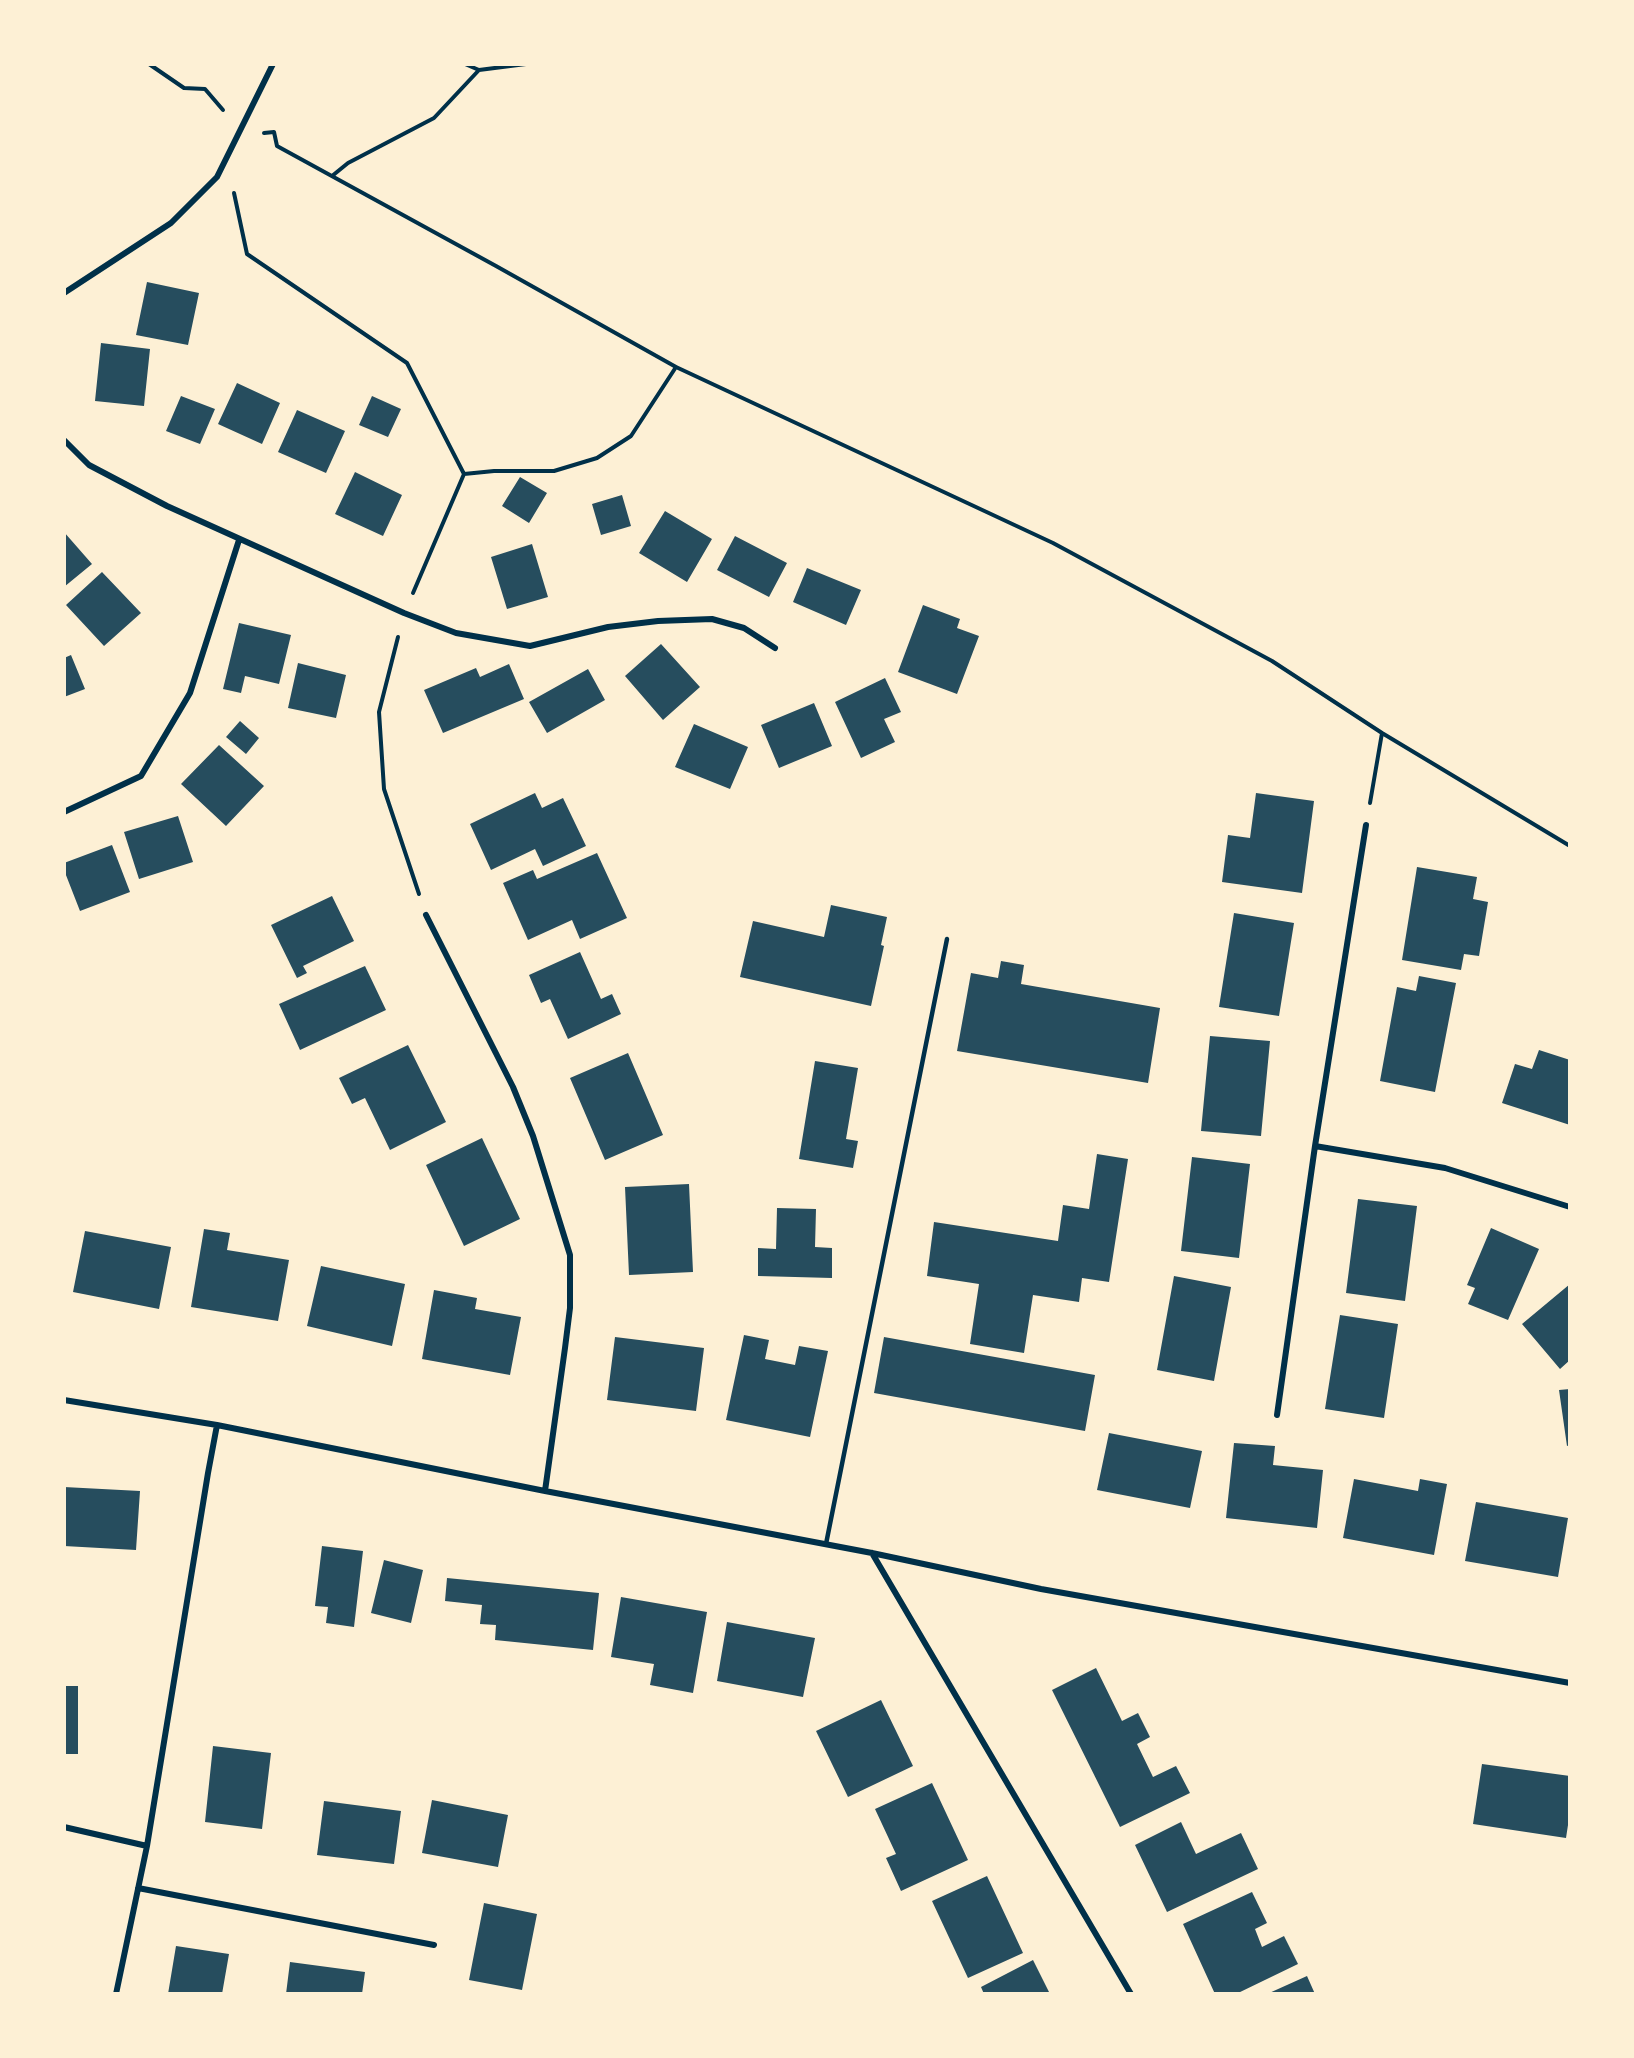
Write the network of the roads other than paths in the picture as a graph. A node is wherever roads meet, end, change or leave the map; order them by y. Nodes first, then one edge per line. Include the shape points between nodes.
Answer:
1 (273, 64) edge
2 (64, 294) edge
3 (64, 440) edge
4 (239, 540) junction
5 (775, 648) dead end
6 (64, 812) edge
7 (1366, 825) road end
8 (426, 915) road end
9 (947, 939) dead end
10 (1316, 1146) junction
11 (1569, 1207) edge
12 (64, 1400) edge
13 (1277, 1415) dead end
14 (217, 1425) junction
15 (544, 1491) junction
16 (826, 1544) junction
17 (872, 1553) junction
18 (1569, 1683) edge
19 (64, 1827) edge
20 (147, 1846) junction
21 (138, 1888) junction
22 (434, 1945) dead end
23 (116, 1994) edge
24 (1131, 1994) edge

1 - 2 street via 217,177 171,223
3 - 4 street via 89,465
4 - 5 street via 456,633 530,646 608,627 712,619 744,628
4 - 6 street via 190,693 141,776
7 - 10 street
8 - 15 street via 513,1087 533,1136 570,1255 570,1308
9 - 16 lane
10 - 11 street via 1445,1168
10 - 13 street
12 - 14 street
14 - 15 street
14 - 20 street
15 - 16 street
16 - 17 street
17 - 18 street via 1041,1589
17 - 24 street
19 - 20 street
20 - 21 street
21 - 22 street
21 - 23 street

